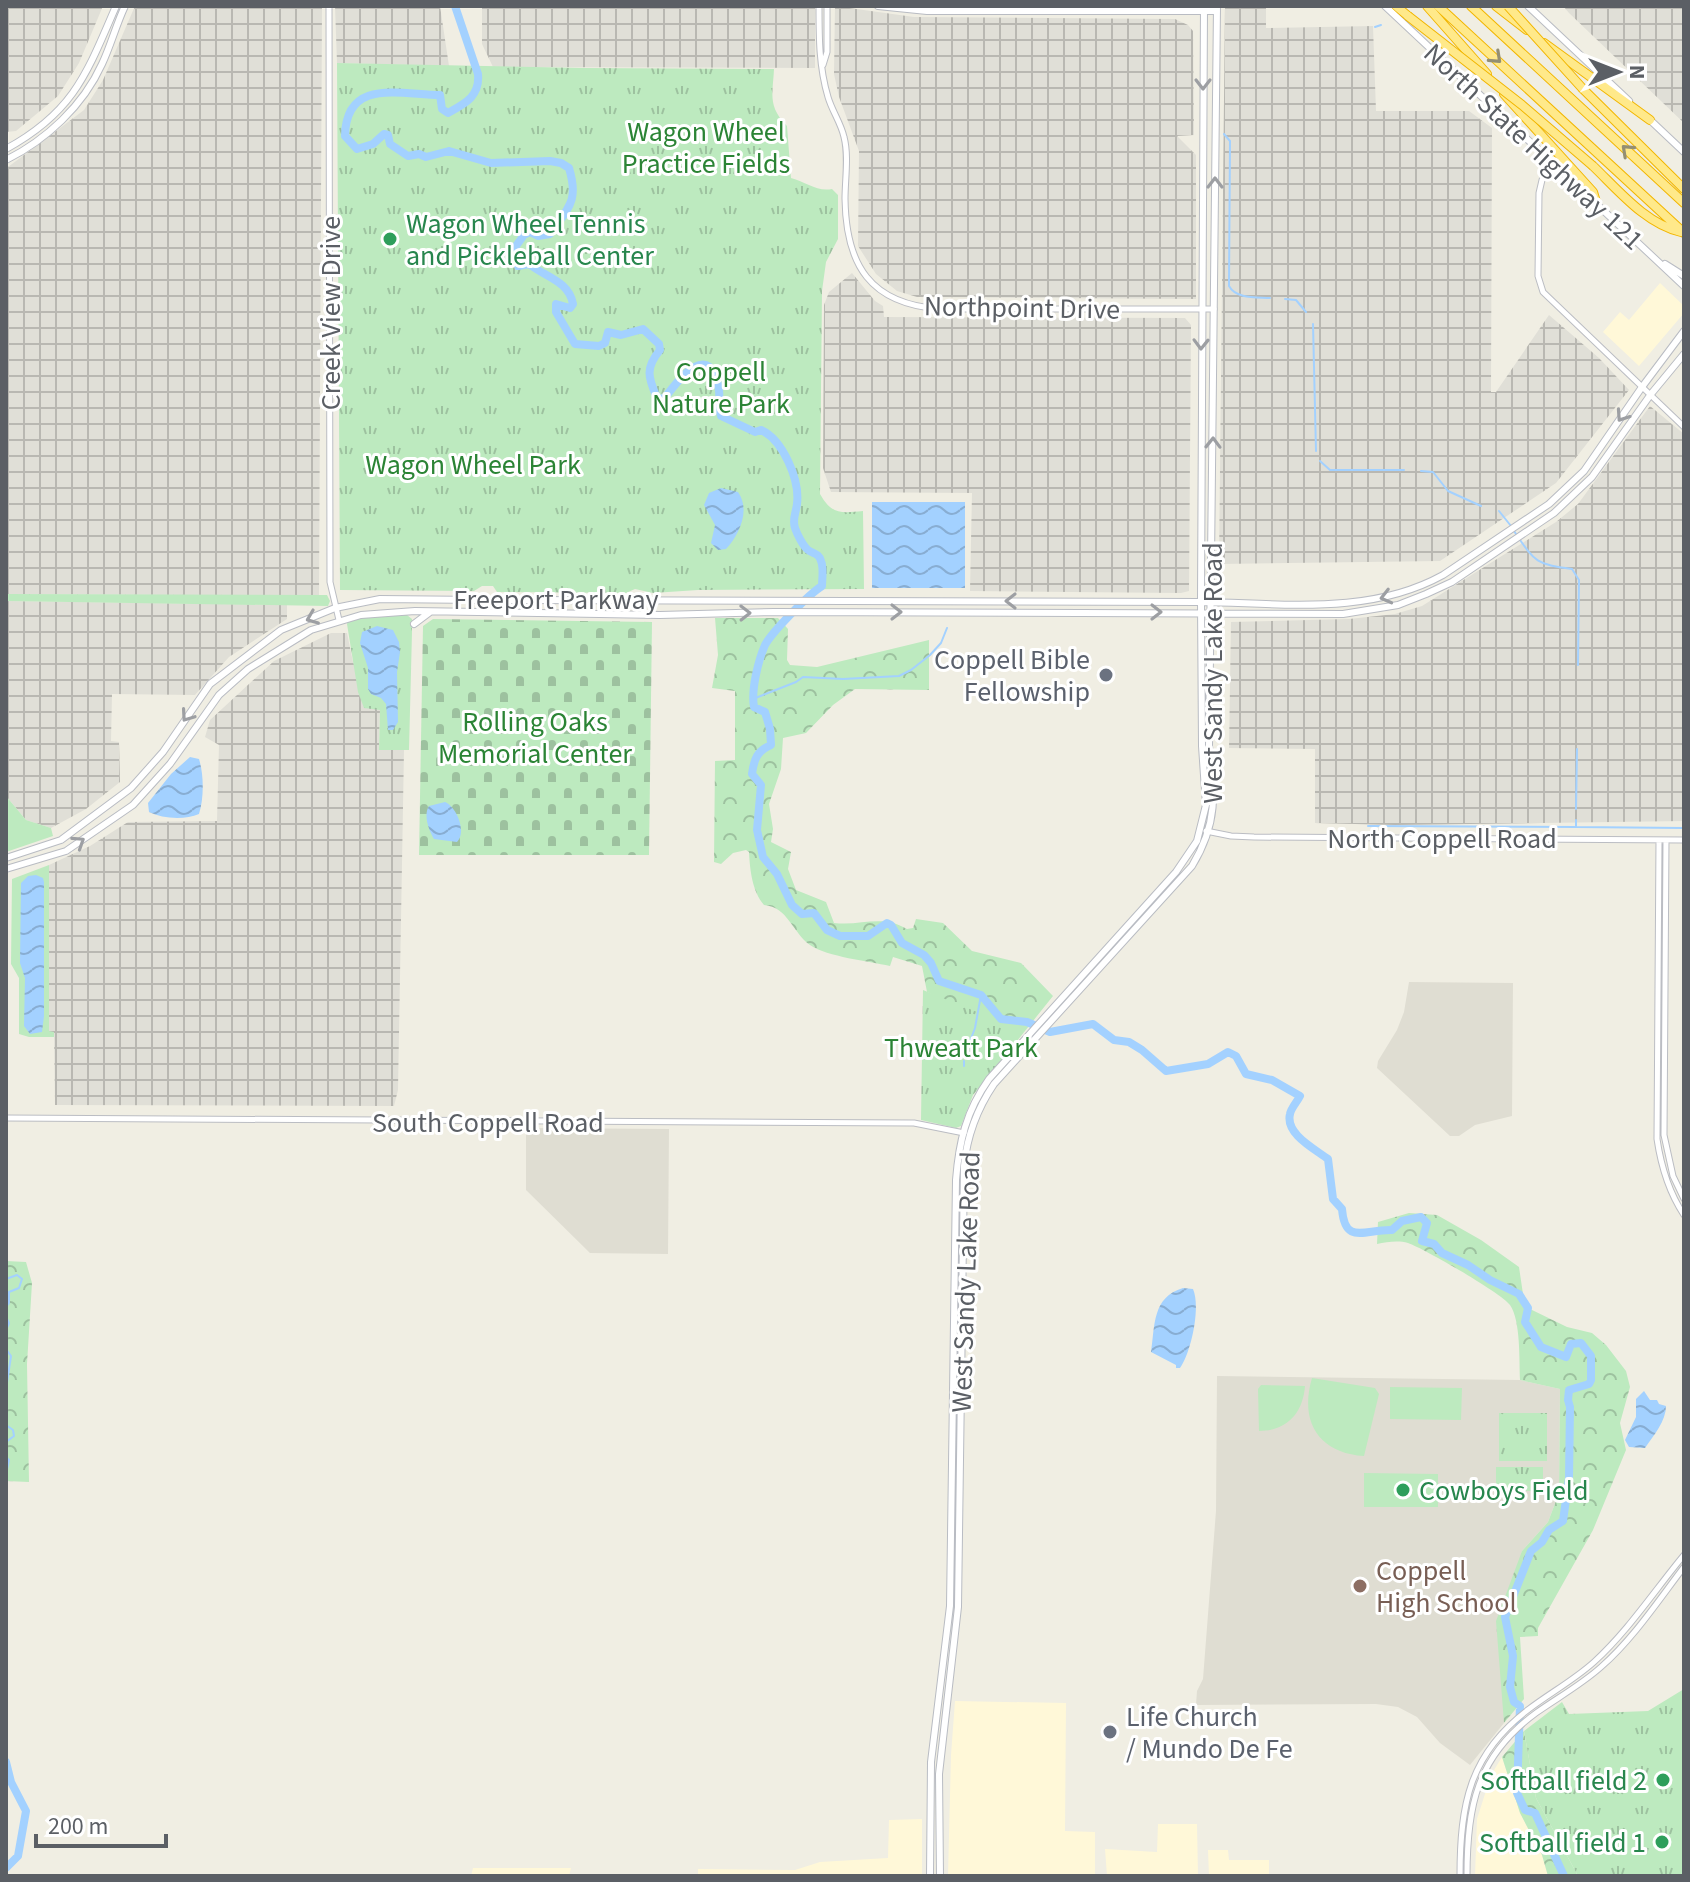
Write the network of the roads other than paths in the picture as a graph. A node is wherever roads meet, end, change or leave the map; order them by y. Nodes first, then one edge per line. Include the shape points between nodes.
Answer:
1 (116, 6) edge
2 (125, 6) edge
3 (329, 6) edge
4 (819, 6) edge
5 (827, 6) edge
6 (878, 6) edge
7 (1385, 6) edge
8 (1396, 6) edge
9 (1427, 6) edge
10 (1438, 6) edge
11 (1471, 6) edge
12 (1496, 6) edge
13 (1508, 6) edge
14 (1528, 6) edge
15 (926, 8) edge
16 (1022, 9) edge
17 (1204, 9) edge
18 (1217, 9) edge
19 (98, 52) junction
20 (106, 55) junction
21 (823, 66) junction
22 (1650, 120) junction
23 (1203, 123) junction
24 (1216, 124) junction
25 (28, 136) junction
26 (34, 143) junction
27 (6, 149) edge
28 (1684, 152) edge
29 (6, 160) edge
30 (1553, 163) junction
31 (1684, 189) edge
32 (1596, 202) junction
33 (1684, 203) edge
34 (1684, 233) edge
35 (1652, 256) junction
36 (1684, 276) edge
37 (1684, 286) edge
38 (1202, 309) junction
39 (1214, 309) junction
40 (1684, 331) edge
41 (1684, 354) edge
42 (1642, 387) junction
43 (1651, 394) junction
44 (1684, 427) edge
45 (1213, 478) junction
46 (1201, 480) junction
47 (485, 600) junction
48 (658, 600) junction
49 (709, 600) junction
50 (987, 601) junction
51 (1057, 601) junction
52 (1124, 601) junction
53 (1201, 602) junction
54 (1211, 602) junction
55 (1307, 604) junction
56 (335, 608) junction
57 (431, 611) junction
58 (987, 612) junction
59 (1057, 612) junction
60 (1123, 612) junction
61 (1201, 612) junction
62 (1210, 612) junction
63 (486, 613) junction
64 (708, 613) junction
65 (1307, 614) junction
66 (660, 615) junction
67 (339, 620) junction
68 (414, 624) dead end
69 (1205, 830) junction
70 (1662, 840) junction
71 (1684, 840) edge
72 (6, 858) edge
73 (6, 869) edge
74 (1023, 1046) junction
75 (6, 1118) edge
76 (966, 1134) junction
77 (1684, 1199) edge
78 (1684, 1215) edge
79 (1684, 1555) edge
80 (1684, 1567) edge
81 (944, 1690) junction
82 (930, 1876) edge
83 (940, 1876) edge
84 (1460, 1876) edge
85 (1467, 1876) edge

1 - 19 main road
2 - 20 main road
3 - 56 street, Creek View Drive via 330,582
4 - 21 street, Northpoint Drive via 818,53
5 - 21 street, Northpoint Drive
6 - 15 main road
7 - 30 main road, North State Highway 121
8 - 34 highway, bridge via 1534,115 1653,221
9 - 32 highway via 1593,192
10 -> 34 highway
33 -> 11 highway
12 - 22 highway
13 - 31 highway, bridge
14 - 22 main road
15 - 16 main road
16 - 17 main road
17 - 18 main road
17 -> 23 main road, West Sandy Lake Road
18 - 24 main road, West Sandy Lake Road
19 - 20 main road
19 - 25 main road via 68,102
20 - 26 main road via 67,115
21 - 38 street, Northpoint Drive via 828,99 844,138 850,247 866,276 889,296 940,309
22 - 28 main road
23 - 24 main road
23 - 38 main road, West Sandy Lake Road
39 -> 24 main road, West Sandy Lake Road
25 - 26 main road
25 - 27 main road
26 - 29 main road
30 - 32 main road, North State Highway 121
30 - 42 street via 1539,193 1540,285 1547,299
32 - 35 main road, North State Highway 121
35 - 36 main road
35 - 37 main road, North State Highway 121
38 - 39 street, Northpoint Drive
38 -> 46 main road, West Sandy Lake Road
45 -> 39 main road, West Sandy Lake Road
40 - 42 main road
41 - 43 main road
42 - 43 street
42 -> 55 main road via 1584,471 1521,523 1426,584 1368,601
43 - 44 street
43 - 65 main road via 1592,477 1554,513 1452,582 1398,605
45 - 46 main road
45 - 54 main road, West Sandy Lake Road
46 - 53 main road, West Sandy Lake Road
47 - 48 main road, Freeport Parkway
47 - 56 main road, Freeport Parkway via 397,598
47 - 63 main road
48 - 49 main road, Freeport Parkway
48 - 66 main road
49 - 50 main road, Freeport Parkway
49 - 64 main road
51 -> 50 main road, Freeport Parkway
50 - 58 main road
51 - 52 main road, Freeport Parkway
51 - 59 main road
52 - 53 main road, Freeport Parkway
52 - 60 main road
53 - 54 main road, Freeport Parkway
53 - 61 main road, West Sandy Lake Road
54 - 55 main road
54 - 62 main road, West Sandy Lake Road
55 - 65 main road
56 - 67 street, Creek View Drive
56 -> 72 main road, Freeport Parkway via 281,630 210,684 163,752 110,804 61,840
57 - 63 main road, Freeport Parkway
57 - 67 main road, Freeport Parkway
57 - 68 main road
58 - 59 main road, Freeport Parkway
64 -> 58 main road, Freeport Parkway
59 - 60 main road, Freeport Parkway
60 -> 61 main road, Freeport Parkway
61 - 62 main road, Freeport Parkway
61 - 69 main road, West Sandy Lake Road
62 - 65 main road
62 - 69 main road, West Sandy Lake Road via 1209,746 1214,790
63 - 66 main road, Freeport Parkway
64 - 66 main road, Freeport Parkway
73 -> 67 main road, Freeport Parkway via 66,851 133,805 228,686 283,645
69 - 70 street, North Coppell Road via 1254,837
69 - 74 main road, West Sandy Lake Road via 1176,872
69 - 74 main road, West Sandy Lake Road via 1201,851 1183,877
70 - 71 street, North Coppell Road
70 - 77 street via 1664,1135
70 - 78 street via 1657,1139 1670,1192
74 - 76 main road, West Sandy Lake Road via 981,1102
75 - 76 street, South Coppell Road via 914,1123
76 - 81 main road, West Sandy Lake Road via 958,1607
79 - 84 street via 1603,1654 1504,1732 1475,1773 1465,1799
80 - 85 street via 1602,1667 1528,1720 1489,1763 1469,1821
81 - 82 main road, West Sandy Lake Road via 931,1762
81 - 83 main road, West Sandy Lake Road

